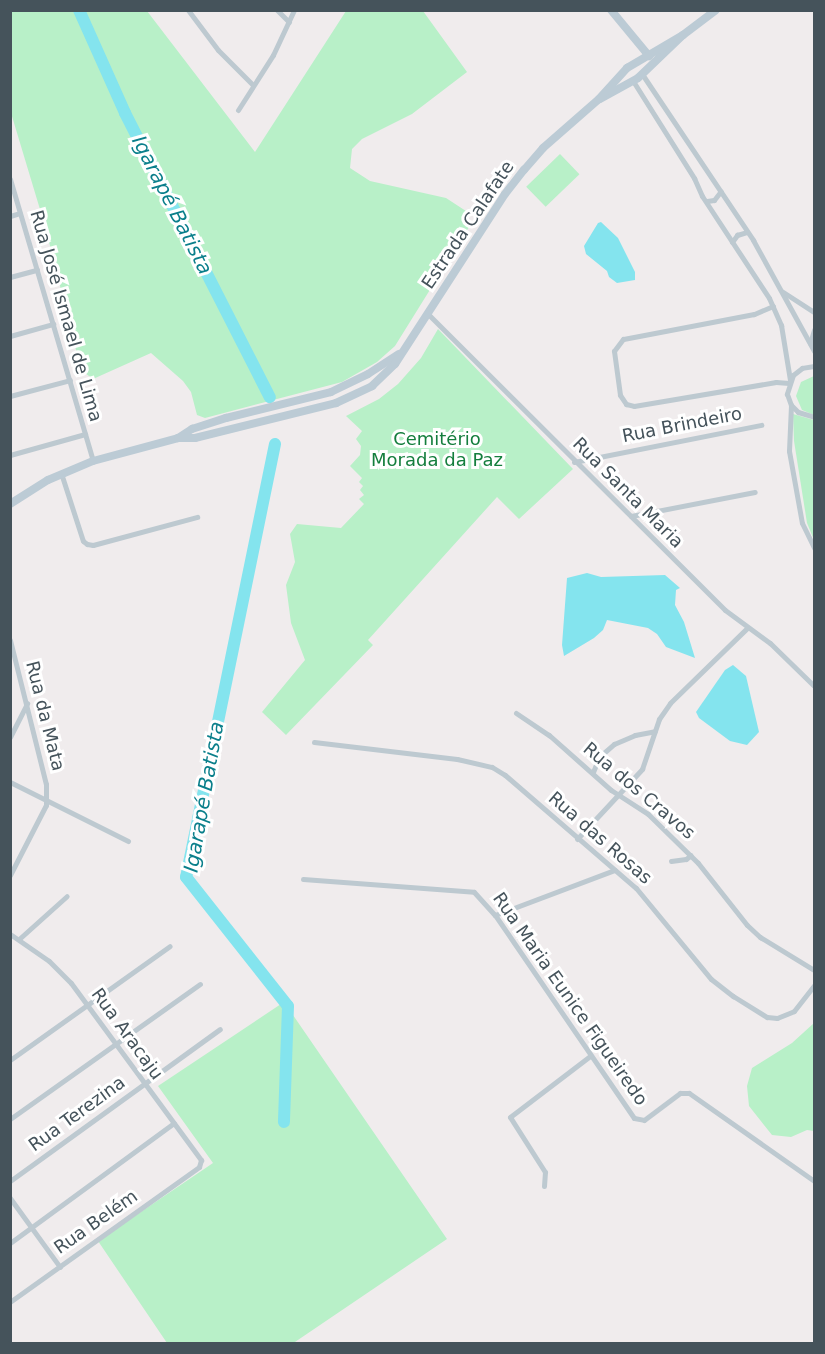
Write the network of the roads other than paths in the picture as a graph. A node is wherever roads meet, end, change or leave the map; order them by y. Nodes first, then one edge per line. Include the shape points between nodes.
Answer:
1 (188, 10) edge
2 (277, 10) edge
3 (294, 10) edge
4 (611, 10) edge
5 (716, 10) edge
6 (289, 22) junction
7 (683, 35) junction
8 (646, 55) junction
9 (653, 64) junction
10 (620, 74) junction
11 (642, 74) junction
12 (252, 84) junction
13 (629, 84) junction
14 (599, 99) junction
15 (238, 110) dead end
16 (10, 179) edge
17 (721, 191) junction
18 (706, 201) junction
19 (20, 213) junction
20 (10, 216) edge
21 (747, 232) junction
22 (732, 242) junction
23 (37, 270) junction
24 (10, 277) edge
25 (780, 290) junction
26 (773, 306) junction
27 (814, 312) edge
28 (428, 314) junction
29 (53, 324) junction
30 (814, 330) edge
31 (10, 336) edge
32 (810, 343) junction
33 (814, 351) edge
34 (400, 354) junction
35 (814, 366) edge
36 (70, 380) junction
37 (790, 381) junction
38 (10, 396) edge
39 (791, 405) junction
40 (814, 417) edge
41 (761, 425) dead end
42 (85, 434) junction
43 (178, 438) junction
44 (10, 455) edge
45 (93, 461) junction
46 (574, 462) junction
47 (61, 473) junction
48 (755, 492) dead end
49 (10, 504) edge
50 (630, 516) junction
51 (197, 517) dead end
52 (814, 548) edge
53 (747, 628) junction
54 (10, 640) edge
55 (814, 686) edge
56 (27, 703) junction
57 (516, 713) dead end
58 (655, 731) junction
59 (10, 737) edge
60 (314, 742) dead end
61 (593, 772) junction
62 (10, 782) edge
63 (621, 794) junction
64 (46, 801) junction
65 (577, 839) junction
66 (128, 841) dead end
67 (691, 855) junction
68 (672, 861) dead end
69 (615, 870) junction
70 (10, 875) edge
71 (303, 879) dead end
72 (67, 896) dead end
73 (495, 915) junction
74 (10, 934) edge
75 (19, 939) junction
76 (170, 946) dead end
77 (814, 970) edge
78 (200, 984) dead end
79 (814, 986) edge
80 (86, 1005) junction
81 (220, 1029) dead end
82 (115, 1043) junction
83 (590, 1056) junction
84 (10, 1060) edge
85 (145, 1084) junction
86 (10, 1119) edge
87 (174, 1123) junction
88 (199, 1167) joint
89 (10, 1181) edge
90 (814, 1181) edge
91 (544, 1186) dead end
92 (10, 1198) edge
93 (32, 1228) junction
94 (10, 1243) edge
95 (60, 1267) junction
96 (10, 1302) edge

1 - 12 street via 218,50
2 - 6 street
3 - 6 street
4 - 8 street
5 - 7 street, Estrada Calafate
6 - 12 street via 273,55
7 - 8 street, Estrada Calafate
7 - 9 street, Estrada Calafate
8 - 9 street
8 - 10 street, Estrada Calafate
9 - 11 street, Estrada Calafate
10 - 13 street via 621,83
10 - 14 street, Estrada Calafate
11 - 13 street, Estrada Calafate
11 - 17 street
12 - 15 street
13 - 14 street, Estrada Calafate
13 - 18 street
14 - 28 street, Estrada Calafate via 524,170
16 - 19 street, Rua José Ismael de Lima
17 - 18 street via 714,200
17 - 21 street
18 - 22 street
19 - 20 street
19 - 23 street, Rua José Ismael de Lima
21 - 22 street via 737,235
21 - 25 street
22 - 26 street
23 - 24 street
23 - 29 street, Rua José Ismael de Lima
25 - 27 street
25 - 32 street
26 - 37 street via 782,332
26 - 37 street via 754,314 623,339 614,351 620,395 626,404 634,406
28 - 34 street, Estrada Calafate
28 - 46 street, Rua Santa Maria
29 - 31 street
29 - 36 street, Rua José Ismael de Lima
30 - 32 street
32 - 33 street
34 - 43 street, Estrada Calafate via 331,392 226,418
34 - 43 street, Estrada Calafate via 391,369 364,391 336,403 195,438
35 - 37 street via 802,368
36 - 38 street
36 - 42 street, Rua José Ismael de Lima
37 - 39 street via 787,394
39 - 40 street via 802,415
39 - 52 street via 791,461 801,523
41 - 46 street, Rua Brindeiro
42 - 44 street
42 - 45 street, Rua José Ismael de Lima
43 - 45 street, Estrada Calafate
45 - 47 street, Estrada Calafate
46 - 50 street, Rua Santa Maria
47 - 49 street, Estrada Calafate
47 - 51 street via 87,544
48 - 50 street
50 - 53 street, Rua Santa Maria
53 - 55 street, Rua Santa Maria via 778,649
53 - 58 street via 675,697
54 - 56 street, Rua da Mata
56 - 59 street
56 - 64 street, Rua da Mata via 46,784
57 - 61 street, Rua dos Cravos
58 - 61 street via 624,739 608,749
58 - 63 street via 642,769
60 - 65 street, Rua das Rosas via 457,759 492,767
61 - 63 street, Rua dos Cravos via 611,790
62 - 64 street
63 - 65 street
63 - 67 street, Rua dos Cravos
64 - 66 street
64 - 70 street
65 - 69 street, Rua das Rosas
67 - 68 street
67 - 77 street, Rua dos Cravos via 747,925 772,946
69 - 73 street
69 - 79 street, Rua das Rosas via 645,898 716,984 758,1012 774,1019 788,1015
71 - 73 street, Rua Maria Eunice Figueiredo via 470,890
72 - 75 street
73 - 83 street, Rua Maria Eunice Figueiredo
74 - 75 street, Rua Aracaju
75 - 80 street, Rua Aracaju via 58,969
76 - 80 street
78 - 82 street
80 - 82 street, Rua Aracaju
80 - 84 street
81 - 85 street, Rua Terezina
82 - 85 street, Rua Aracaju
82 - 86 street
83 - 90 street, Rua Maria Eunice Figueiredo via 636,1120 648,1117 680,1093 689,1093
83 - 91 street via 510,1117 545,1172
85 - 87 street, Rua Aracaju
85 - 89 street, Rua Terezina
87 - 88 street, Rua Aracaju via 200,1156
87 - 93 street
88 - 95 street, Rua Belém
92 - 93 street
93 - 94 street
93 - 95 street
95 - 96 street, Rua Belém

